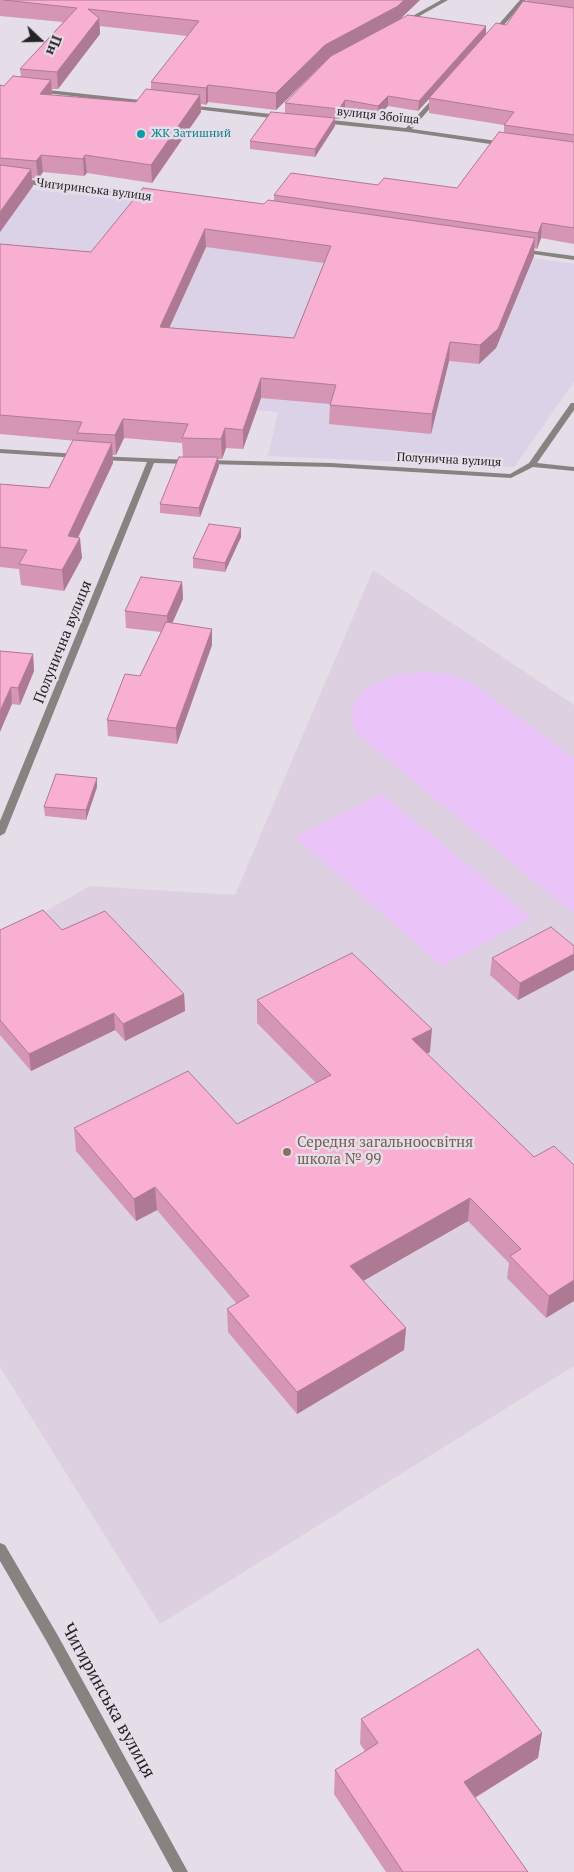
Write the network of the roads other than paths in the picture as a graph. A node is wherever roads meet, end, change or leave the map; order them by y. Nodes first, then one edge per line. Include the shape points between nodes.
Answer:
1 (445, 0) edge
2 (523, 0) edge
3 (514, 10) junction
4 (522, 11) edge
5 (395, 28) edge
6 (489, 38) edge
7 (35, 90) edge
8 (439, 95) edge
9 (159, 104) edge
10 (178, 106) edge
11 (282, 110) edge
12 (276, 116) junction
13 (285, 117) edge
14 (314, 120) edge
15 (408, 130) junction
16 (515, 146) edge
17 (0, 179) edge
18 (159, 198) edge
19 (515, 250) edge
20 (574, 258) edge
21 (574, 405) edge
22 (0, 451) edge
23 (85, 457) edge
24 (95, 457) edge
25 (151, 461) junction
26 (532, 465) junction
27 (574, 469) edge
28 (0, 834) edge
29 (0, 1549) edge
30 (182, 1872) edge

1 - 5 street
2 - 3 street
3 - 4 street
3 - 6 street
7 - 9 street
8 - 15 street
10 - 12 street
11 - 12 street
12 - 13 street
14 - 15 street, вулиця Збоїща
15 - 16 street, вулиця Збоїща
17 - 18 street, Чигиринська вулиця
19 - 20 street
21 - 26 street
22 - 23 street
24 - 25 street, Полунична вулиця
25 - 26 street, Полунична вулиця via 331,465 511,476
25 - 28 street, Полунична вулиця
26 - 27 street
29 - 30 street, Чигиринська вулиця

